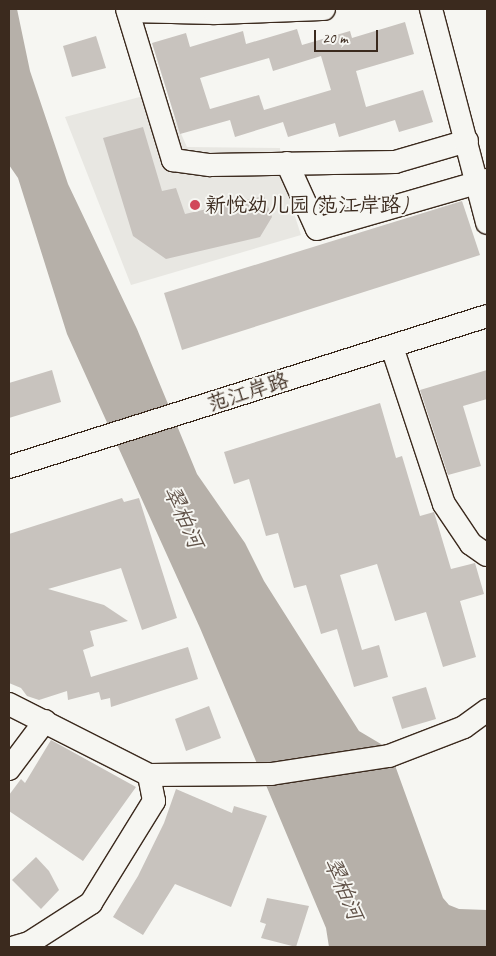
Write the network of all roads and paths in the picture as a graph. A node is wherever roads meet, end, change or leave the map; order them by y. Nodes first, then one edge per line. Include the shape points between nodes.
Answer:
1 (324, 9) edge
2 (431, 9) edge
3 (128, 10) edge
4 (467, 141) junction
5 (287, 163) junction
6 (482, 182) edge
7 (487, 223) edge
8 (487, 316) edge
9 (392, 347) junction
10 (9, 467) edge
11 (487, 555) edge
12 (9, 704) edge
13 (487, 710) edge
14 (45, 721) junction
15 (9, 769) edge
16 (149, 776) junction
17 (15, 947) edge

1 - 3 street via 215,13
2 - 4 street
3 - 5 street via 173,160 210,165
4 - 5 street via 394,162
4 - 6 street
5 - 6 street via 317,229
6 - 7 street
8 - 9 street, 范江岸路
9 - 10 street, 范江岸路
9 - 11 street via 444,504 471,544
12 - 14 street
13 - 16 street via 464,727 389,756 282,772
14 - 15 street
14 - 16 street
16 - 17 street via 154,801 91,903

